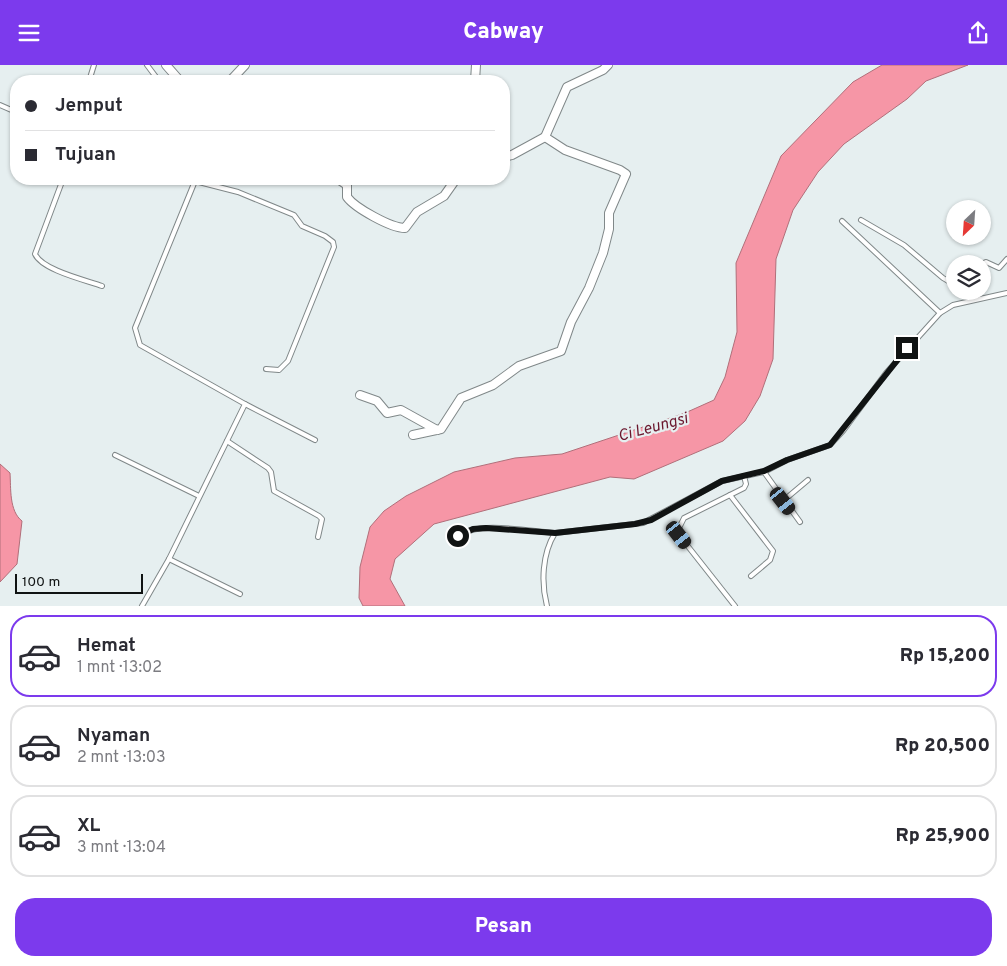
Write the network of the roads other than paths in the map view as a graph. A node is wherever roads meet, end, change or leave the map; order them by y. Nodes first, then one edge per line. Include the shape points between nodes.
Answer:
1 (166, 65) edge
2 (608, 65) edge
3 (175, 75) edge
4 (545, 137) junction
5 (510, 156) edge
6 (61, 185) edge
7 (193, 185) edge
8 (211, 185) edge
9 (347, 185) edge
10 (452, 185) edge
11 (842, 221) dead end
12 (861, 221) dead end
13 (1007, 259) edge
14 (991, 264) edge
15 (946, 280) edge
16 (102, 286) dead end
17 (1007, 293) edge
18 (940, 313) junction
19 (266, 369) dead end
20 (360, 395) dead end
21 (245, 404) junction
22 (438, 431) junction
23 (413, 435) dead end
24 (315, 440) dead end
25 (227, 441) junction
26 (115, 455) dead end
27 (764, 471) junction
28 (744, 476) junction
29 (808, 479) dead end
30 (730, 495) junction
31 (200, 496) junction
32 (783, 501) junction
33 (800, 522) dead end
34 (555, 533) junction
35 (318, 537) dead end
36 (454, 543) dead end
37 (169, 559) junction
38 (752, 576) dead end
39 (240, 594) dead end
40 (545, 605) edge
41 (142, 606) edge
42 (735, 606) edge

1 - 3 street
2 - 4 street via 567,87
4 - 5 street
4 - 22 street via 565,150 626,174 611,208 603,253 567,330 561,351 519,366 493,385 461,398
6 - 16 lane via 35,254 38,261 47,266
7 - 21 lane via 135,328 136,337 140,345
8 - 19 lane via 238,192 294,215 302,226 333,242 334,247 288,361 278,370
9 - 10 street via 347,197 353,204 401,228 408,227 418,212 444,196
11 - 18 lane
12 - 15 lane via 904,245
13 - 14 lane via 999,268
17 - 18 lane via 953,305
18 - 27 lane via 886,373 830,445
20 - 22 street via 377,401 387,413 401,409
21 - 24 lane
21 - 25 lane
22 - 23 street
25 - 31 lane
25 - 35 lane via 268,468 274,491 322,519
26 - 31 lane
27 - 28 lane
27 - 32 lane
28 - 30 lane via 744,488
28 - 34 lane via 722,481 643,523
29 - 32 lane
30 - 38 lane via 773,551 770,560
30 - 42 lane via 684,518 678,530
31 - 37 lane
32 - 33 lane
34 - 36 lane via 473,529 458,536
34 - 40 lane via 548,548 544,574
37 - 39 lane
37 - 41 lane

